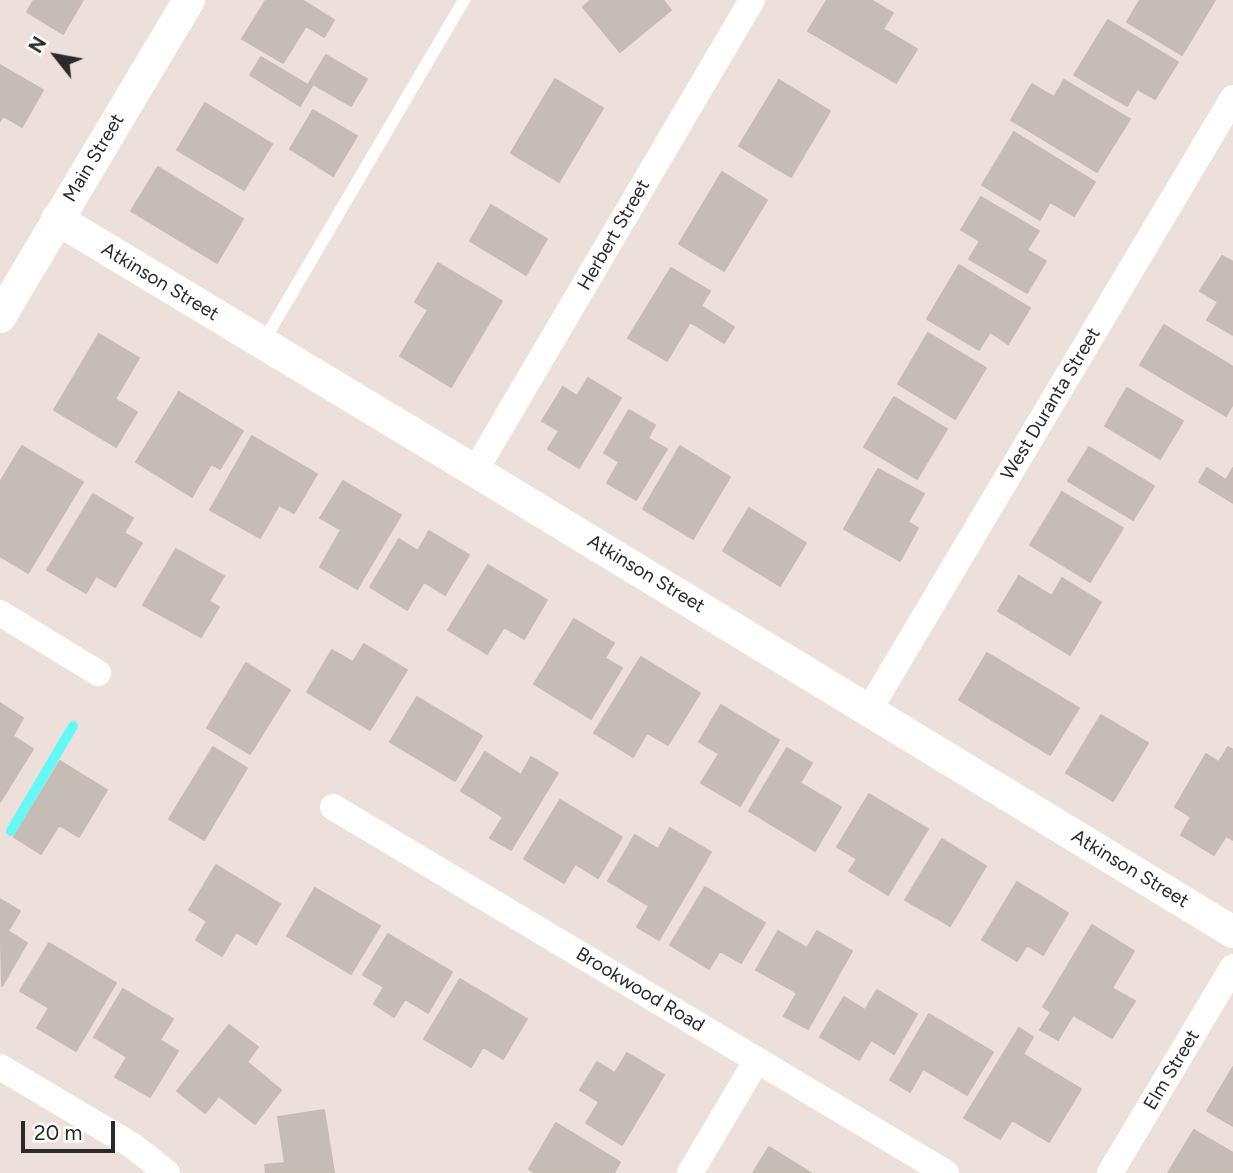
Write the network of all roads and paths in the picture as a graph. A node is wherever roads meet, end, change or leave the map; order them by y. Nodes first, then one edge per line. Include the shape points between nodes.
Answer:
1 (189, 0) edge
2 (464, 0) edge
3 (752, 0) edge
4 (1233, 98) edge
5 (57, 219) junction
6 (0, 317) edge
7 (262, 344) junction
8 (475, 471) junction
9 (0, 613) edge
10 (98, 673) dead end
11 (869, 710) junction
12 (333, 807) dead end
13 (1233, 932) edge
14 (1233, 967) edge
15 (757, 1060) junction
16 (0, 1067) edge
17 (167, 1173) edge
18 (690, 1173) edge
19 (946, 1173) edge
20 (1110, 1173) edge

1 - 5 street, Main Street
2 - 7 lane
3 - 8 street, Herbert Street
4 - 11 street, West Duranta Street
5 - 6 street, Main Street
5 - 7 street, Atkinson Street
7 - 8 street, Atkinson Street
8 - 11 street, Atkinson Street
9 - 10 street
11 - 13 street, Atkinson Street
12 - 15 street, Brookwood Road
14 - 20 street, Elm Street
15 - 18 street
15 - 19 street, Brookwood Road
16 - 17 street via 133,1146

